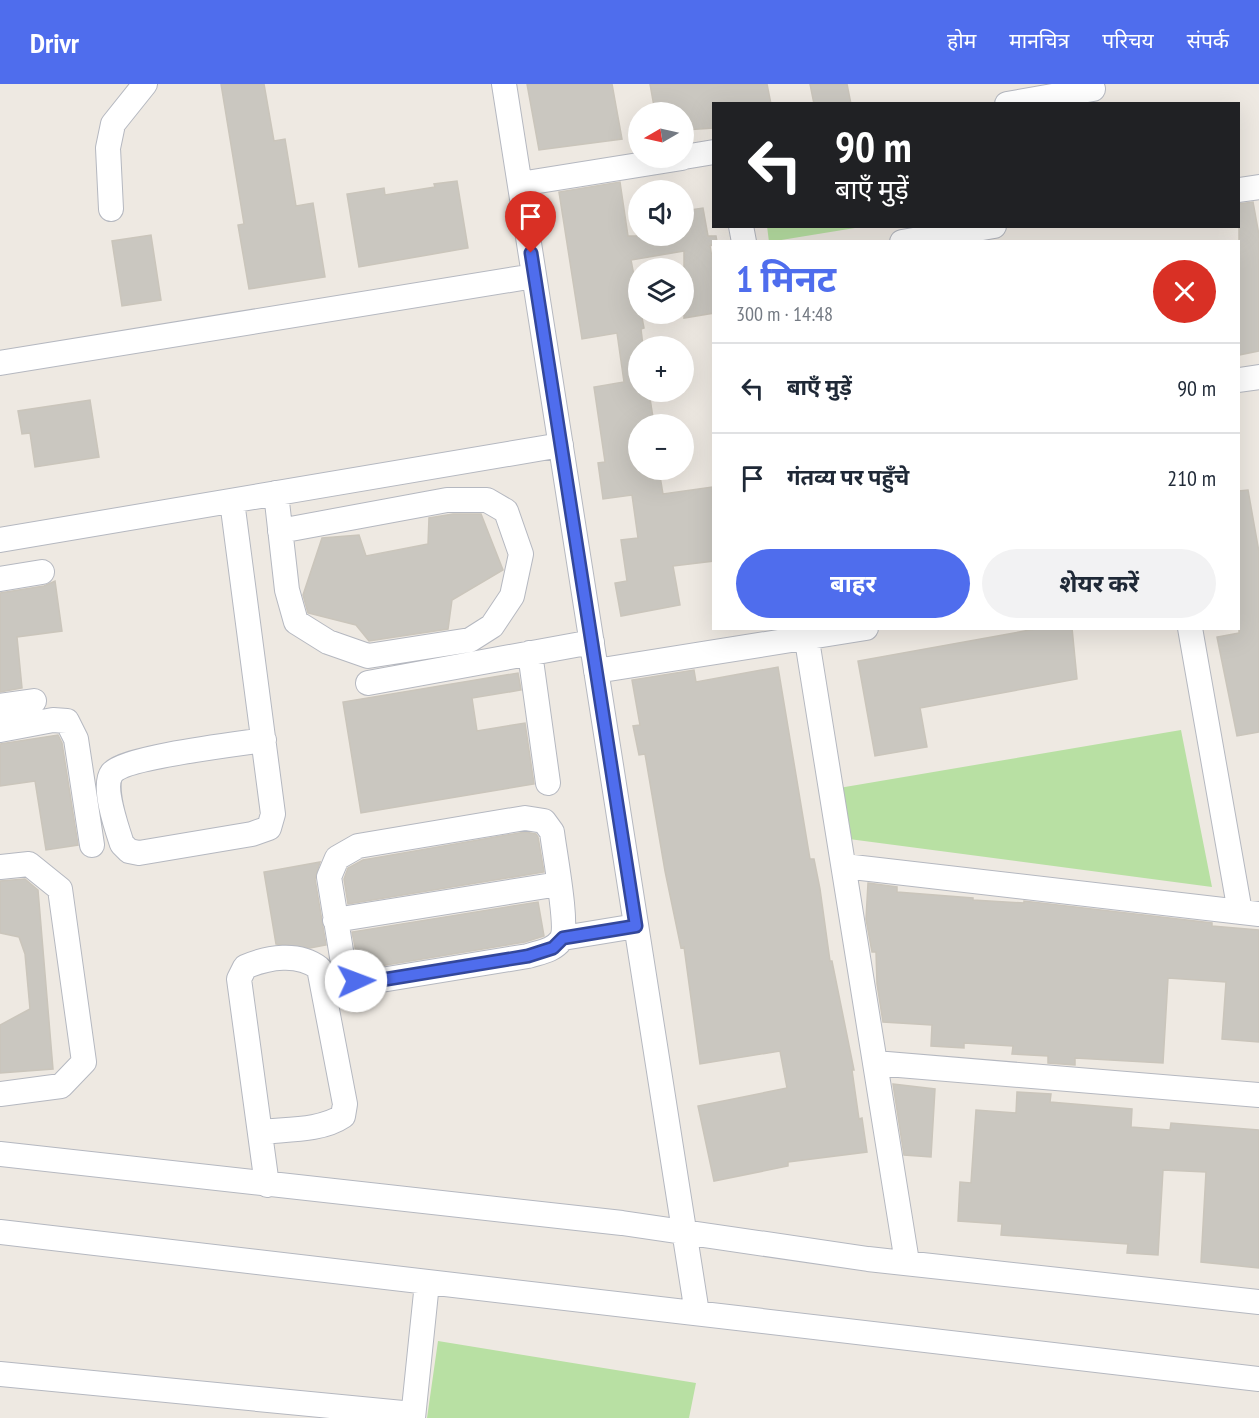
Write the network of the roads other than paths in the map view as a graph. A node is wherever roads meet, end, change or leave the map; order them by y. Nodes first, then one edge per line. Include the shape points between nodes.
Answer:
1 (145, 84) edge
2 (504, 84) edge
3 (1094, 92) edge
4 (1022, 102) edge
5 (712, 152) edge
6 (694, 155) edge
7 (628, 166) edge
8 (520, 184) junction
9 (1259, 187) edge
10 (1240, 190) edge
11 (111, 210) dead end
12 (982, 228) edge
13 (914, 240) edge
14 (534, 276) junction
15 (0, 363) edge
16 (1259, 377) edge
17 (1240, 380) edge
18 (561, 446) junction
19 (276, 494) junction
20 (232, 501) junction
21 (280, 531) junction
22 (0, 540) edge
23 (42, 572) dead end
24 (0, 579) edge
25 (842, 630) edge
26 (1190, 630) edge
27 (806, 633) edge
28 (591, 642) junction
29 (530, 653) junction
30 (596, 671) junction
31 (368, 683) dead end
32 (34, 701) dead end
33 (0, 706) edge
34 (0, 730) edge
35 (264, 740) junction
36 (548, 783) dead end
37 (92, 844) dead end
38 (844, 866) junction
39 (0, 867) edge
40 (559, 884) junction
41 (1249, 913) edge
42 (335, 920) junction
43 (636, 926) junction
44 (563, 938) junction
45 (875, 1063) junction
46 (0, 1094) edge
47 (1259, 1095) edge
48 (260, 1132) junction
49 (0, 1154) edge
50 (267, 1185) junction
51 (0, 1232) edge
52 (684, 1233) junction
53 (0, 1238) edge
54 (907, 1262) junction
55 (427, 1282) junction
56 (1259, 1302) edge
57 (697, 1313) junction
58 (0, 1374) edge
59 (1259, 1379) edge
60 (413, 1416) edge

1 - 11 street via 113,124 108,148
2 - 8 street
3 - 4 street
5 - 6 street
7 - 8 street
8 - 14 street
9 - 10 street
12 - 13 street
14 - 15 street
14 - 18 street
16 - 17 street
18 - 19 street
18 - 28 street
19 - 20 street
19 - 21 street
20 - 22 street
20 - 35 street
21 - 21 street via 287,590 296,622 328,642 368,656 470,640 485,631 512,596 521,554 506,511 487,500 447,500
23 - 24 street
25 - 27 street
26 - 41 street
27 - 30 street
27 - 38 street
28 - 29 street
28 - 30 street
29 - 31 street
29 - 36 street
30 - 43 street
32 - 33 street
34 - 37 street via 67,721 76,739
35 - 35 street via 140,760 119,767 111,774 108,786 122,844 139,853 269,828 273,814
38 - 41 street
38 - 45 street
39 - 46 street via 29,864 60,889 84,1062 60,1086
40 - 42 street
40 - 42 street via 552,832 544,821 507,820 358,846 337,858 329,877
40 - 44 street
42 - 44 street via 342,957 356,981 528,956 553,948
43 - 44 street
43 - 52 street
45 - 47 street
45 - 54 street
48 - 48 street via 240,974 255,963 300,957 319,968 345,1104 343,1116 312,1126
48 - 50 street
49 - 50 street
50 - 52 street
51 - 53 street
51 - 55 street
52 - 54 street
52 - 57 street
54 - 56 street
55 - 57 street
55 - 60 street
57 - 59 street
58 - 60 street

